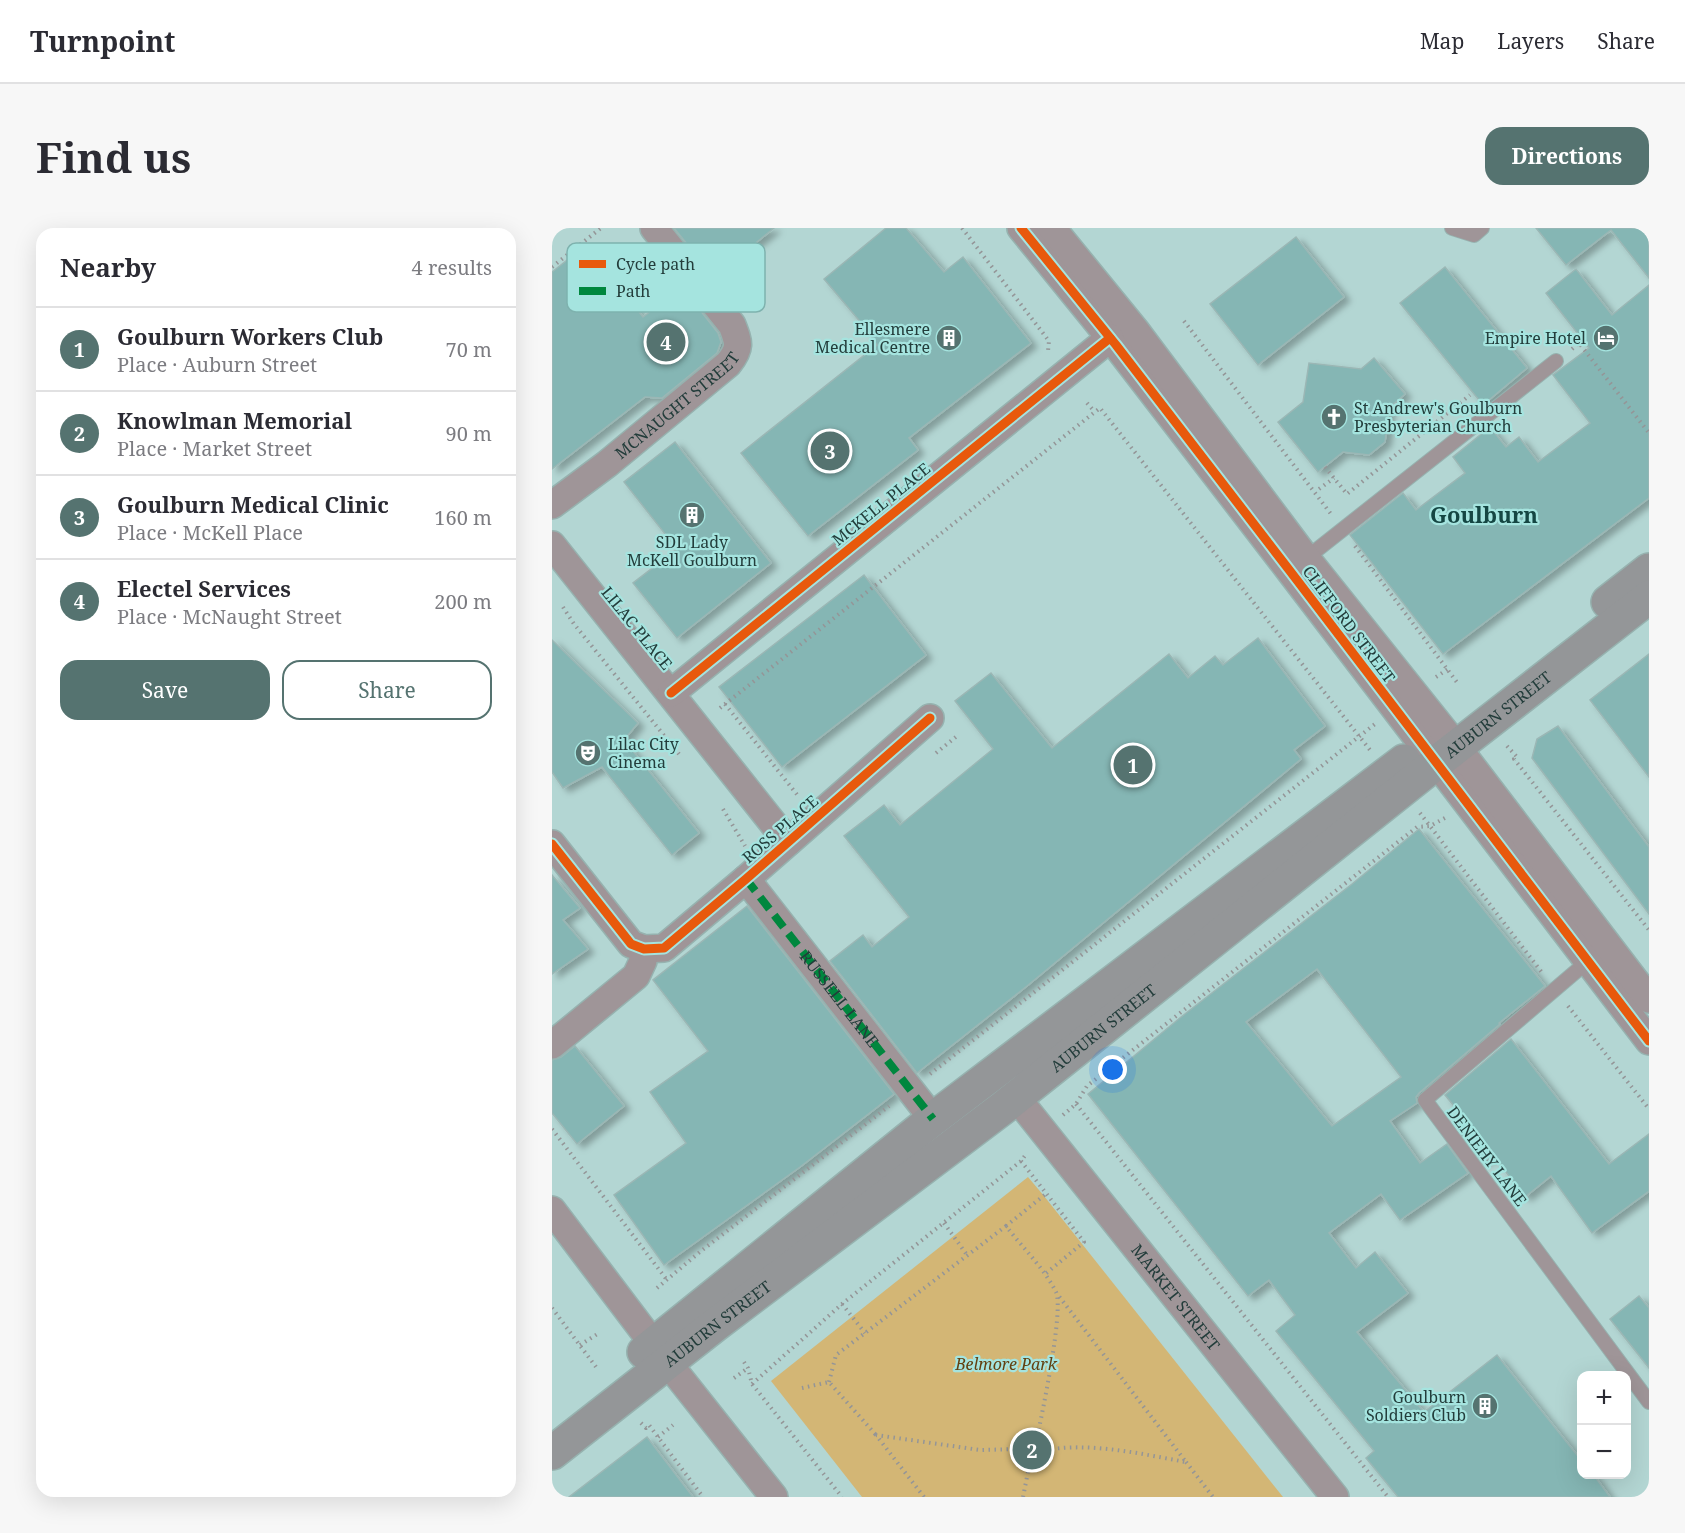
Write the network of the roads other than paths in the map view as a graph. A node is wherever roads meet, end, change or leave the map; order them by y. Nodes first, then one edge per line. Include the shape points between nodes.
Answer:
1 (654, 228) edge
2 (1021, 228) edge
3 (1052, 228) edge
4 (1452, 228) edge
5 (1482, 228) edge
6 (666, 243) edge
7 (1084, 287) junction
8 (722, 312) edge
9 (1120, 338) junction
10 (1556, 361) road end
11 (552, 506) edge
12 (552, 545) edge
13 (1298, 565) junction
14 (1649, 570) edge
15 (1649, 597) edge
16 (670, 693) junction
17 (930, 718) dead end
18 (1440, 747) junction
19 (788, 842) junction
20 (552, 844) edge
21 (745, 861) junction
22 (644, 949) junction
23 (1587, 962) junction
24 (1649, 999) edge
25 (1649, 1041) edge
26 (552, 1045) edge
27 (1016, 1097) junction
28 (933, 1119) junction
29 (552, 1210) edge
30 (661, 1353) junction
31 (1649, 1401) edge
32 (552, 1425) edge
33 (552, 1454) edge
34 (774, 1497) edge
35 (1335, 1497) edge

1 - 6 street, MCNAUGHT STREET
2 - 7 street, CLIFFORD STREET
3 - 7 street, CLIFFORD STREET
4 - 5 lane via 1474,235
7 - 9 street, CLIFFORD STREET
8 - 11 street, MCNAUGHT STREET via 738,341 737,353 728,364
9 - 13 street, CLIFFORD STREET
9 - 16 street, MCKELL PLACE
10 - 13 lane
12 - 16 street, LILAC PLACE
13 - 18 street, CLIFFORD STREET
14 - 18 main road, AUBURN STREET
15 - 18 main road, AUBURN STREET
16 - 19 street, LILAC PLACE
17 - 19 street, ROSS PLACE
18 - 23 street, CLIFFORD STREET
18 - 24 street, CLIFFORD STREET
18 - 27 main road, AUBURN STREET
18 - 28 main road, AUBURN STREET
19 - 21 street, ROSS PLACE
20 - 22 street via 627,940
21 - 22 street, ROSS PLACE via 663,948
21 - 28 street, RUSSELL LANE
22 - 26 street via 636,976
23 - 25 street, CLIFFORD STREET
23 - 31 lane, DENIEHY LANE via 1425,1100
27 - 30 main road, AUBURN STREET
27 - 35 street, MARKET STREET
28 - 30 main road, AUBURN STREET
29 - 30 street
30 - 32 main road, AUBURN STREET
30 - 33 main road, AUBURN STREET
30 - 34 street

